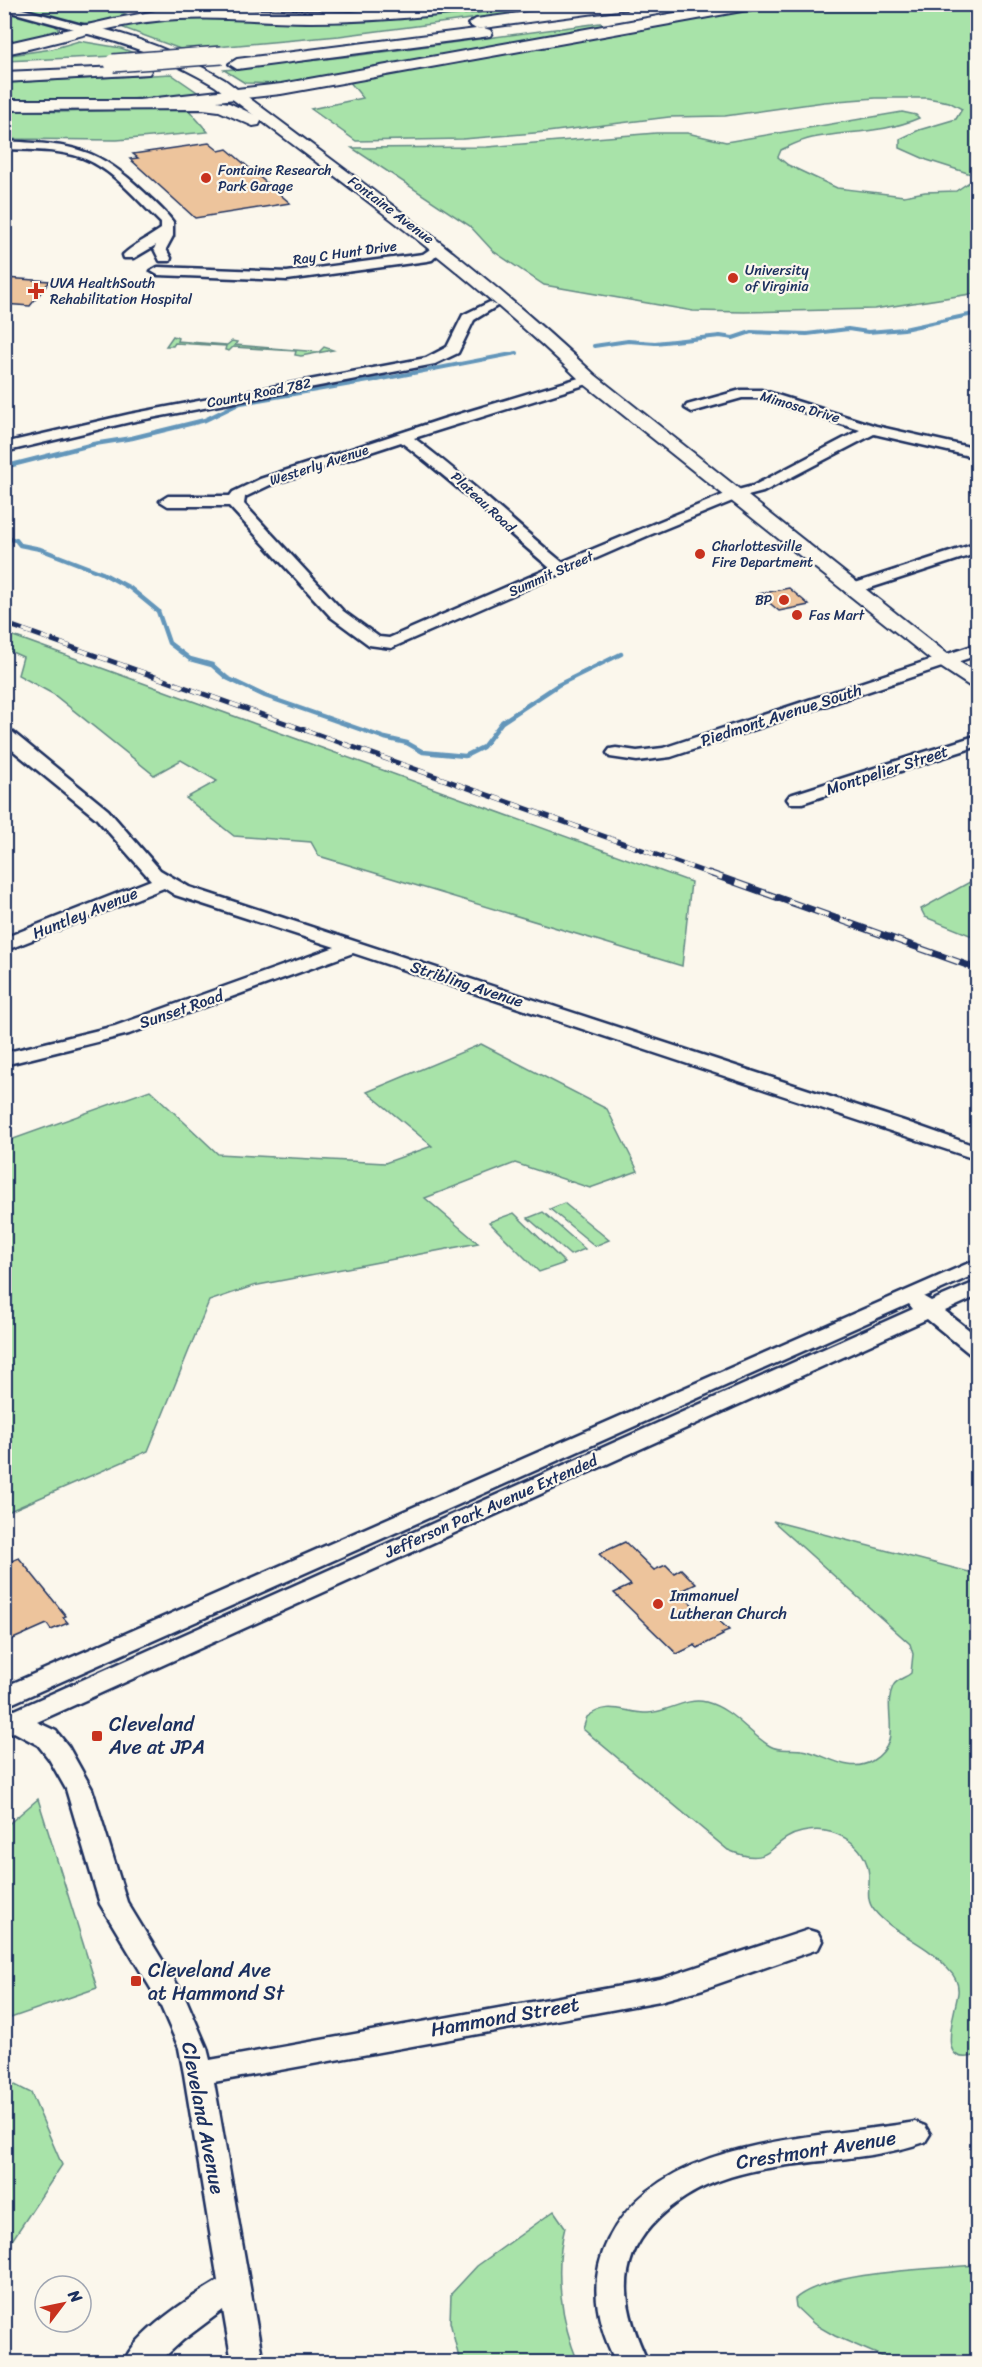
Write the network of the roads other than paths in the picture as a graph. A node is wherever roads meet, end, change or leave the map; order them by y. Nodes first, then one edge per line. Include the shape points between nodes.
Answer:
1 (502, 4) edge
2 (625, 4) edge
3 (702, 4) edge
4 (753, 4) edge
5 (4, 6) edge
6 (85, 29) junction
7 (4, 50) edge
8 (4, 67) edge
9 (4, 77) edge
10 (281, 89) junction
11 (230, 96) junction
12 (4, 105) edge
13 (140, 105) junction
14 (271, 119) junction
15 (253, 121) junction
16 (4, 145) edge
17 (166, 231) junction
18 (414, 246) junction
19 (433, 252) junction
20 (129, 255) dead end
21 (158, 271) dead end
22 (490, 306) junction
23 (585, 376) junction
24 (692, 408) dead end
25 (872, 429) junction
26 (404, 437) junction
27 (4, 448) edge
28 (978, 454) edge
29 (735, 495) junction
30 (168, 501) dead end
31 (235, 501) junction
32 (978, 548) edge
33 (561, 569) junction
34 (852, 589) junction
35 (978, 649) edge
36 (943, 660) junction
37 (978, 683) edge
38 (4, 734) edge
39 (978, 740) edge
40 (616, 753) dead end
41 (795, 799) dead end
42 (165, 881) junction
43 (4, 945) edge
44 (353, 947) junction
45 (4, 1059) edge
46 (978, 1154) edge
47 (978, 1265) edge
48 (978, 1288) edge
49 (910, 1295) junction
50 (929, 1310) junction
51 (978, 1349) edge
52 (7, 1715) edge
53 (808, 1941) dead end
54 (198, 2074) junction
55 (915, 2134) dead end
56 (234, 2287) junction
57 (139, 2362) edge
58 (247, 2362) edge
59 (632, 2362) edge

1 - 6 highway via 333,17 170,14
2 - 8 highway, bridge via 222,55
3 - 9 highway via 237,64
4 - 10 highway
5 - 6 street, Fontaine Avenue
6 - 7 highway
6 - 11 main road, Fontaine Avenue via 168,63
10 - 11 highway
10 - 14 highway via 263,94 255,101
11 - 13 highway
11 - 14 main road, Fontaine Avenue
11 - 15 main road, Fontaine Avenue
12 - 13 highway
13 - 15 highway via 217,105
14 - 19 main road, Fontaine Avenue
15 - 18 main road, Fontaine Avenue
16 - 17 street via 60,149 98,160 167,222
17 - 18 street, Ray C Hunt Drive via 160,249 166,259 285,267
17 - 20 street
18 - 19 main road, Fontaine Avenue
19 - 21 street, Ray C Hunt Drive via 287,276
19 - 22 main road, Fontaine Avenue
19 - 23 main road, Fontaine Avenue via 542,334
22 - 23 main road, Fontaine Avenue
22 - 27 street, County Road 782 via 468,318 453,350 424,363 130,418
23 - 26 street, Westerly Avenue
23 - 29 main road, Fontaine Avenue
24 - 25 street, Mimosa Drive via 741,394 761,394
25 - 28 street, Mimosa Drive
25 - 29 street, Mimosa Drive via 758,489
26 - 31 street, Westerly Avenue via 265,482 243,491
26 - 33 street, Plateau Road
29 - 33 street, Summit Street
29 - 34 main road, Fontaine Avenue
30 - 31 street
31 - 33 street, Summit Street via 337,614 367,637 382,643 399,642
32 - 34 street
34 - 36 main road, Fontaine Avenue
35 - 36 street, Piedmont Avenue South
36 - 37 main road, Fontaine Avenue
36 - 40 street, Piedmont Avenue South via 665,753
38 - 42 street, Stribling Avenue via 102,814 154,874
39 - 41 street, Montpelier Street
42 - 43 street, Huntley Avenue
42 - 44 street, Stribling Avenue via 182,891
44 - 45 street, Sunset Road via 122,1030
44 - 46 street, Stribling Avenue
47 - 49 street, Jefferson Park Avenue Extended
48 - 50 street, Jefferson Park Avenue Extended
49 - 50 street
49 - 52 street, Jefferson Park Avenue Extended
50 - 51 street
50 - 52 street, Jefferson Park Avenue Extended
52 - 54 street, Cleveland Avenue via 47,1738 79,1789 114,1904 172,1999 193,2048
53 - 54 street, Hammond Street via 669,1988
54 - 56 street, Cleveland Avenue
55 - 59 street, Crestmont Avenue via 732,2162 698,2174 668,2192 642,2214 622,2241 614,2262 610,2290 613,2319
56 - 57 street via 199,2308
56 - 58 street, Cleveland Avenue

